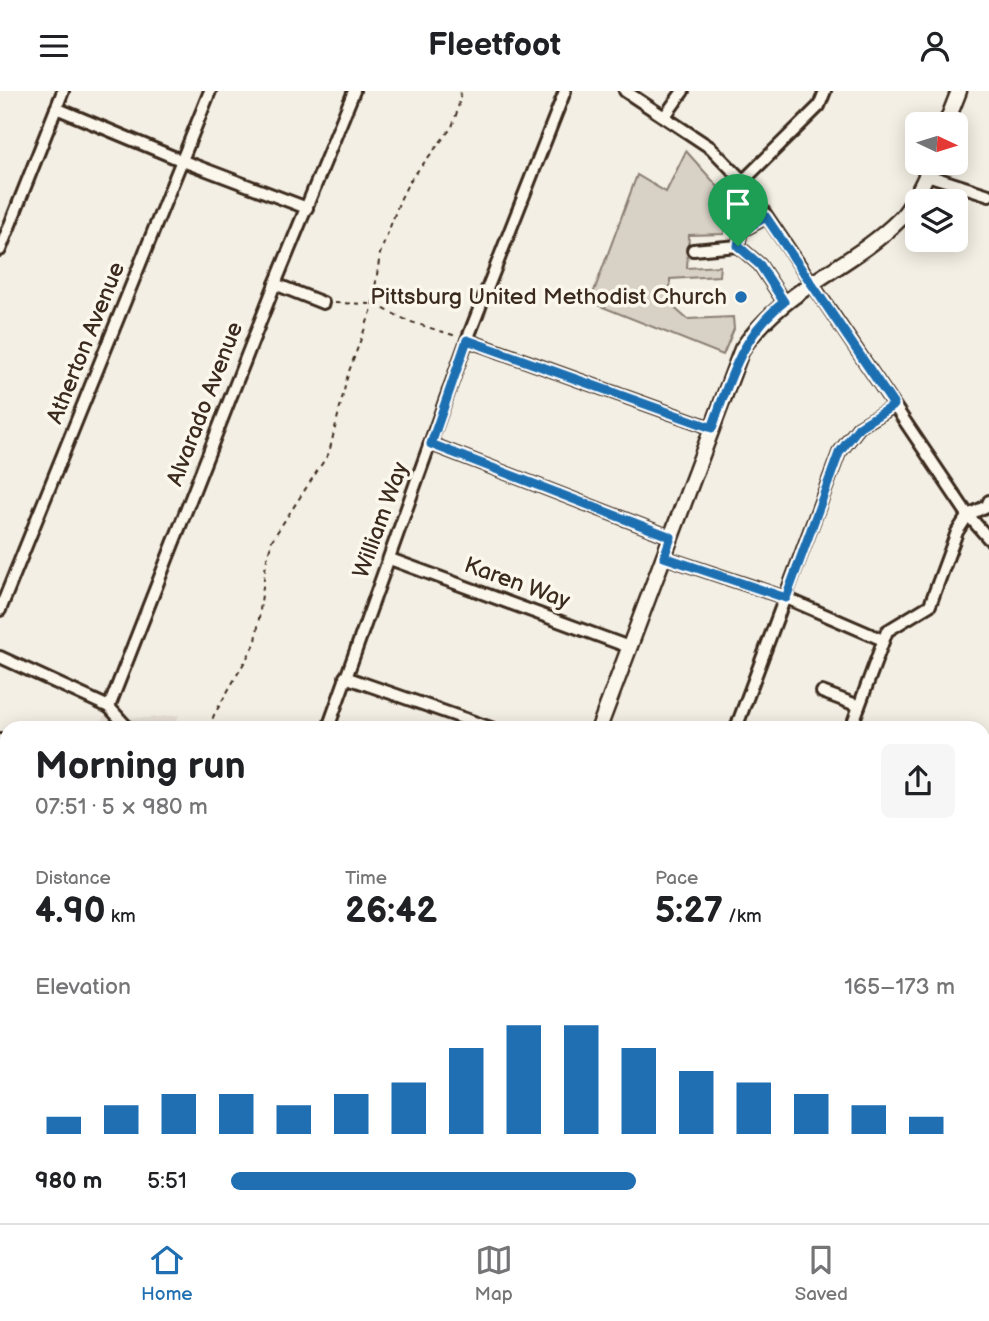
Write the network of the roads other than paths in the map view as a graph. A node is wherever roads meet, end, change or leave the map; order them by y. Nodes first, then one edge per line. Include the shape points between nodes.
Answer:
1 (63, 91) edge
2 (210, 91) edge
3 (354, 91) edge
4 (565, 91) edge
5 (625, 91) edge
6 (682, 91) edge
7 (825, 91) edge
8 (959, 91) edge
9 (56, 108) junction
10 (951, 112) edge
11 (665, 116) junction
12 (183, 161) junction
13 (926, 175) edge
14 (943, 175) edge
15 (743, 181) junction
16 (989, 195) edge
17 (307, 208) junction
18 (766, 217) junction
19 (738, 246) junction
20 (0, 250) edge
21 (693, 250) dead end
22 (810, 283) junction
23 (275, 284) junction
24 (784, 302) junction
25 (323, 303) road end
26 (467, 340) junction
27 (894, 405) junction
28 (712, 428) junction
29 (431, 444) junction
30 (989, 501) edge
31 (968, 515) junction
32 (671, 537) junction
33 (989, 539) edge
34 (664, 557) junction
35 (390, 559) junction
36 (786, 598) junction
37 (0, 610) edge
38 (883, 640) junction
39 (629, 647) junction
40 (0, 657) edge
41 (345, 677) junction
42 (822, 692) dead end
43 (859, 706) junction
44 (109, 707) junction
45 (122, 721) edge
46 (330, 721) edge
47 (471, 721) edge
48 (602, 721) edge
49 (739, 721) edge
50 (853, 721) edge

1 - 9 street
2 - 12 street, Atherton Avenue
3 - 17 street, Alvarado Avenue
4 - 26 street, William Way
5 - 11 street
6 - 11 street
7 - 15 street via 819,106
8 - 10 main road
9 - 12 street
9 - 20 street
11 - 15 street via 711,148
12 - 17 street
12 - 37 street, Atherton Avenue
13 - 22 main road via 902,218 863,250
14 - 16 street
15 - 18 street
17 - 23 street, Alvarado Avenue
18 - 19 street via 741,231
18 - 22 street
19 - 21 street
19 - 24 street via 760,265
22 - 24 main road
22 - 27 street
23 - 25 street
23 - 44 street, Alvarado Avenue
24 - 28 main road via 742,349
26 - 28 street
26 - 29 street, William Way
27 - 31 street
27 - 36 street via 859,427 839,453
28 - 32 main road
29 - 32 street
29 - 35 street, William Way
30 - 31 street
31 - 33 street
31 - 38 street via 957,532 930,605 887,631
32 - 34 main road
34 - 36 street
34 - 39 main road
35 - 39 street, Karen Way
35 - 41 street, William Way
36 - 38 street
36 - 49 street
38 - 43 street
39 - 48 main road
40 - 44 street
41 - 46 street, William Way
41 - 47 street
42 - 43 street
43 - 50 street
44 - 45 street

